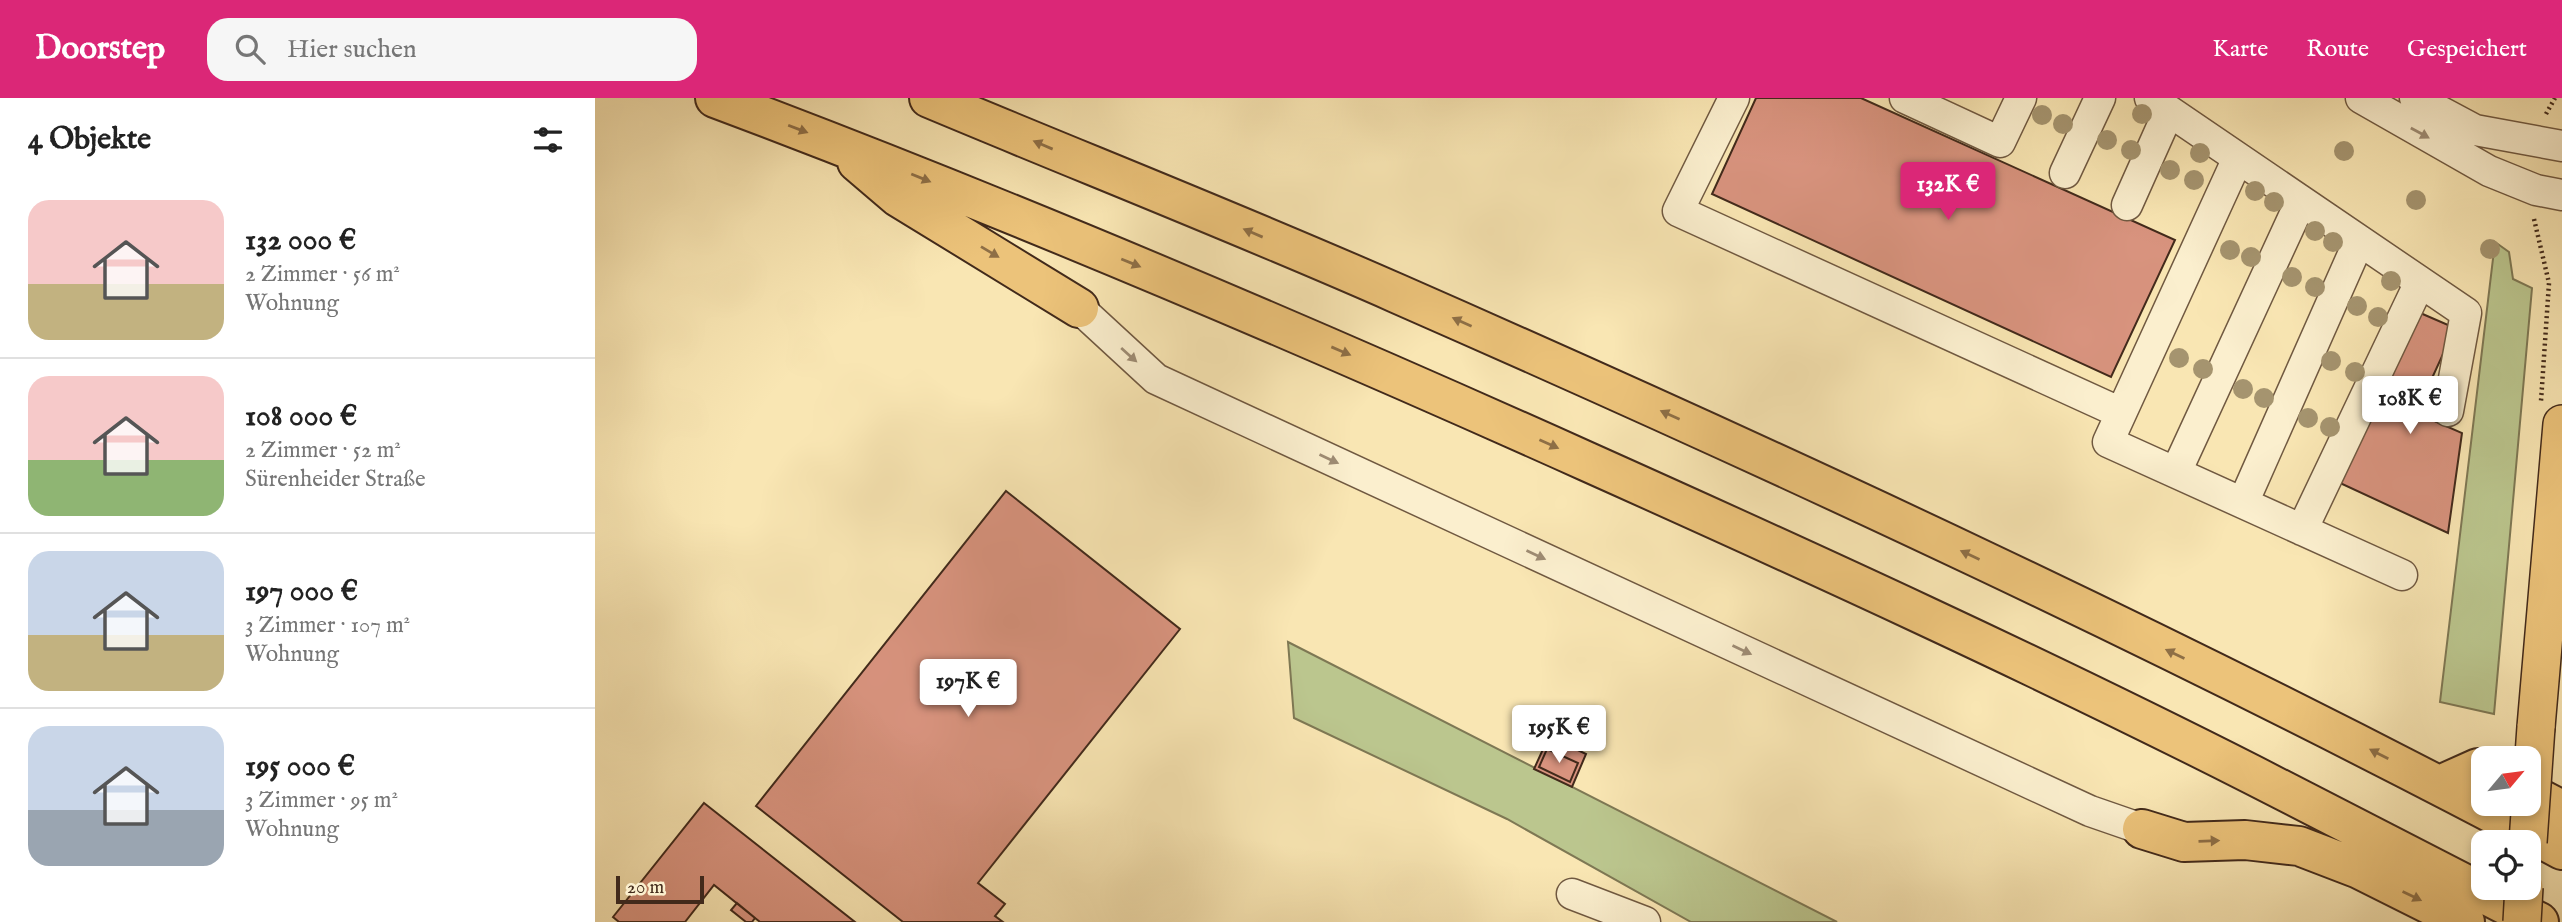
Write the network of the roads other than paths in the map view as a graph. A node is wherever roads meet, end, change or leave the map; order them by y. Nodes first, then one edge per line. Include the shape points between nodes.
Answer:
1 (715, 98) edge
2 (929, 98) edge
3 (1734, 98) edge
4 (1905, 98) edge
5 (2021, 98) edge
6 (2100, 98) edge
7 (2361, 98) edge
8 (2415, 98) edge
9 (2159, 104) edge
10 (1943, 106) edge
11 (835, 143) junction
12 (2562, 146) edge
13 (2238, 158) junction
14 (2065, 173) dead end
15 (2562, 195) edge
16 (2301, 201) junction
17 (2127, 205) dead end
18 (2359, 241) junction
19 (2420, 282) junction
20 (1079, 309) joint
21 (2448, 411) dead end
22 (2121, 413) junction
23 (2562, 424) edge
24 (2176, 472) junction
25 (2243, 503) junction
26 (2302, 530) junction
27 (2402, 575) dead end
28 (2471, 771) edge
29 (2440, 785) junction
30 (2541, 799) edge
31 (2562, 810) edge
32 (2142, 829) joint
33 (2529, 830) edge
34 (2562, 850) edge
35 (1572, 894) dead end
36 (2523, 900) edge
37 (1645, 922) edge
38 (2465, 922) edge
39 (2522, 922) edge
40 (2539, 922) edge

1 -> 11 highway
29 -> 2 highway via 1732,442 1392,291
3 - 22 street via 1678,211
4 - 10 street
5 - 10 street via 2000,142
6 - 14 street
7 -> 15 street via 2489,171
8 - 12 street via 2475,130
9 - 13 street
9 - 17 street
11 -> 20 highway via 898,197
11 -> 40 highway via 1361,360 1818,565 2249,773
13 - 16 street
13 - 22 street
16 - 18 street
16 - 24 street
18 - 19 street
18 - 25 street
19 - 21 street via 2466,313
19 - 26 street
20 -> 32 street via 1156,379 2090,811
22 - 24 street via 2108,442
23 - 33 main road, bridge
24 - 25 street
25 - 26 street
26 - 27 street
28 - 29 highway
29 - 34 highway
30 - 31 highway
32 -> 38 highway via 2184,842 2245,840 2299,846 2359,869
35 - 37 street
36 - 39 main road, bridge

